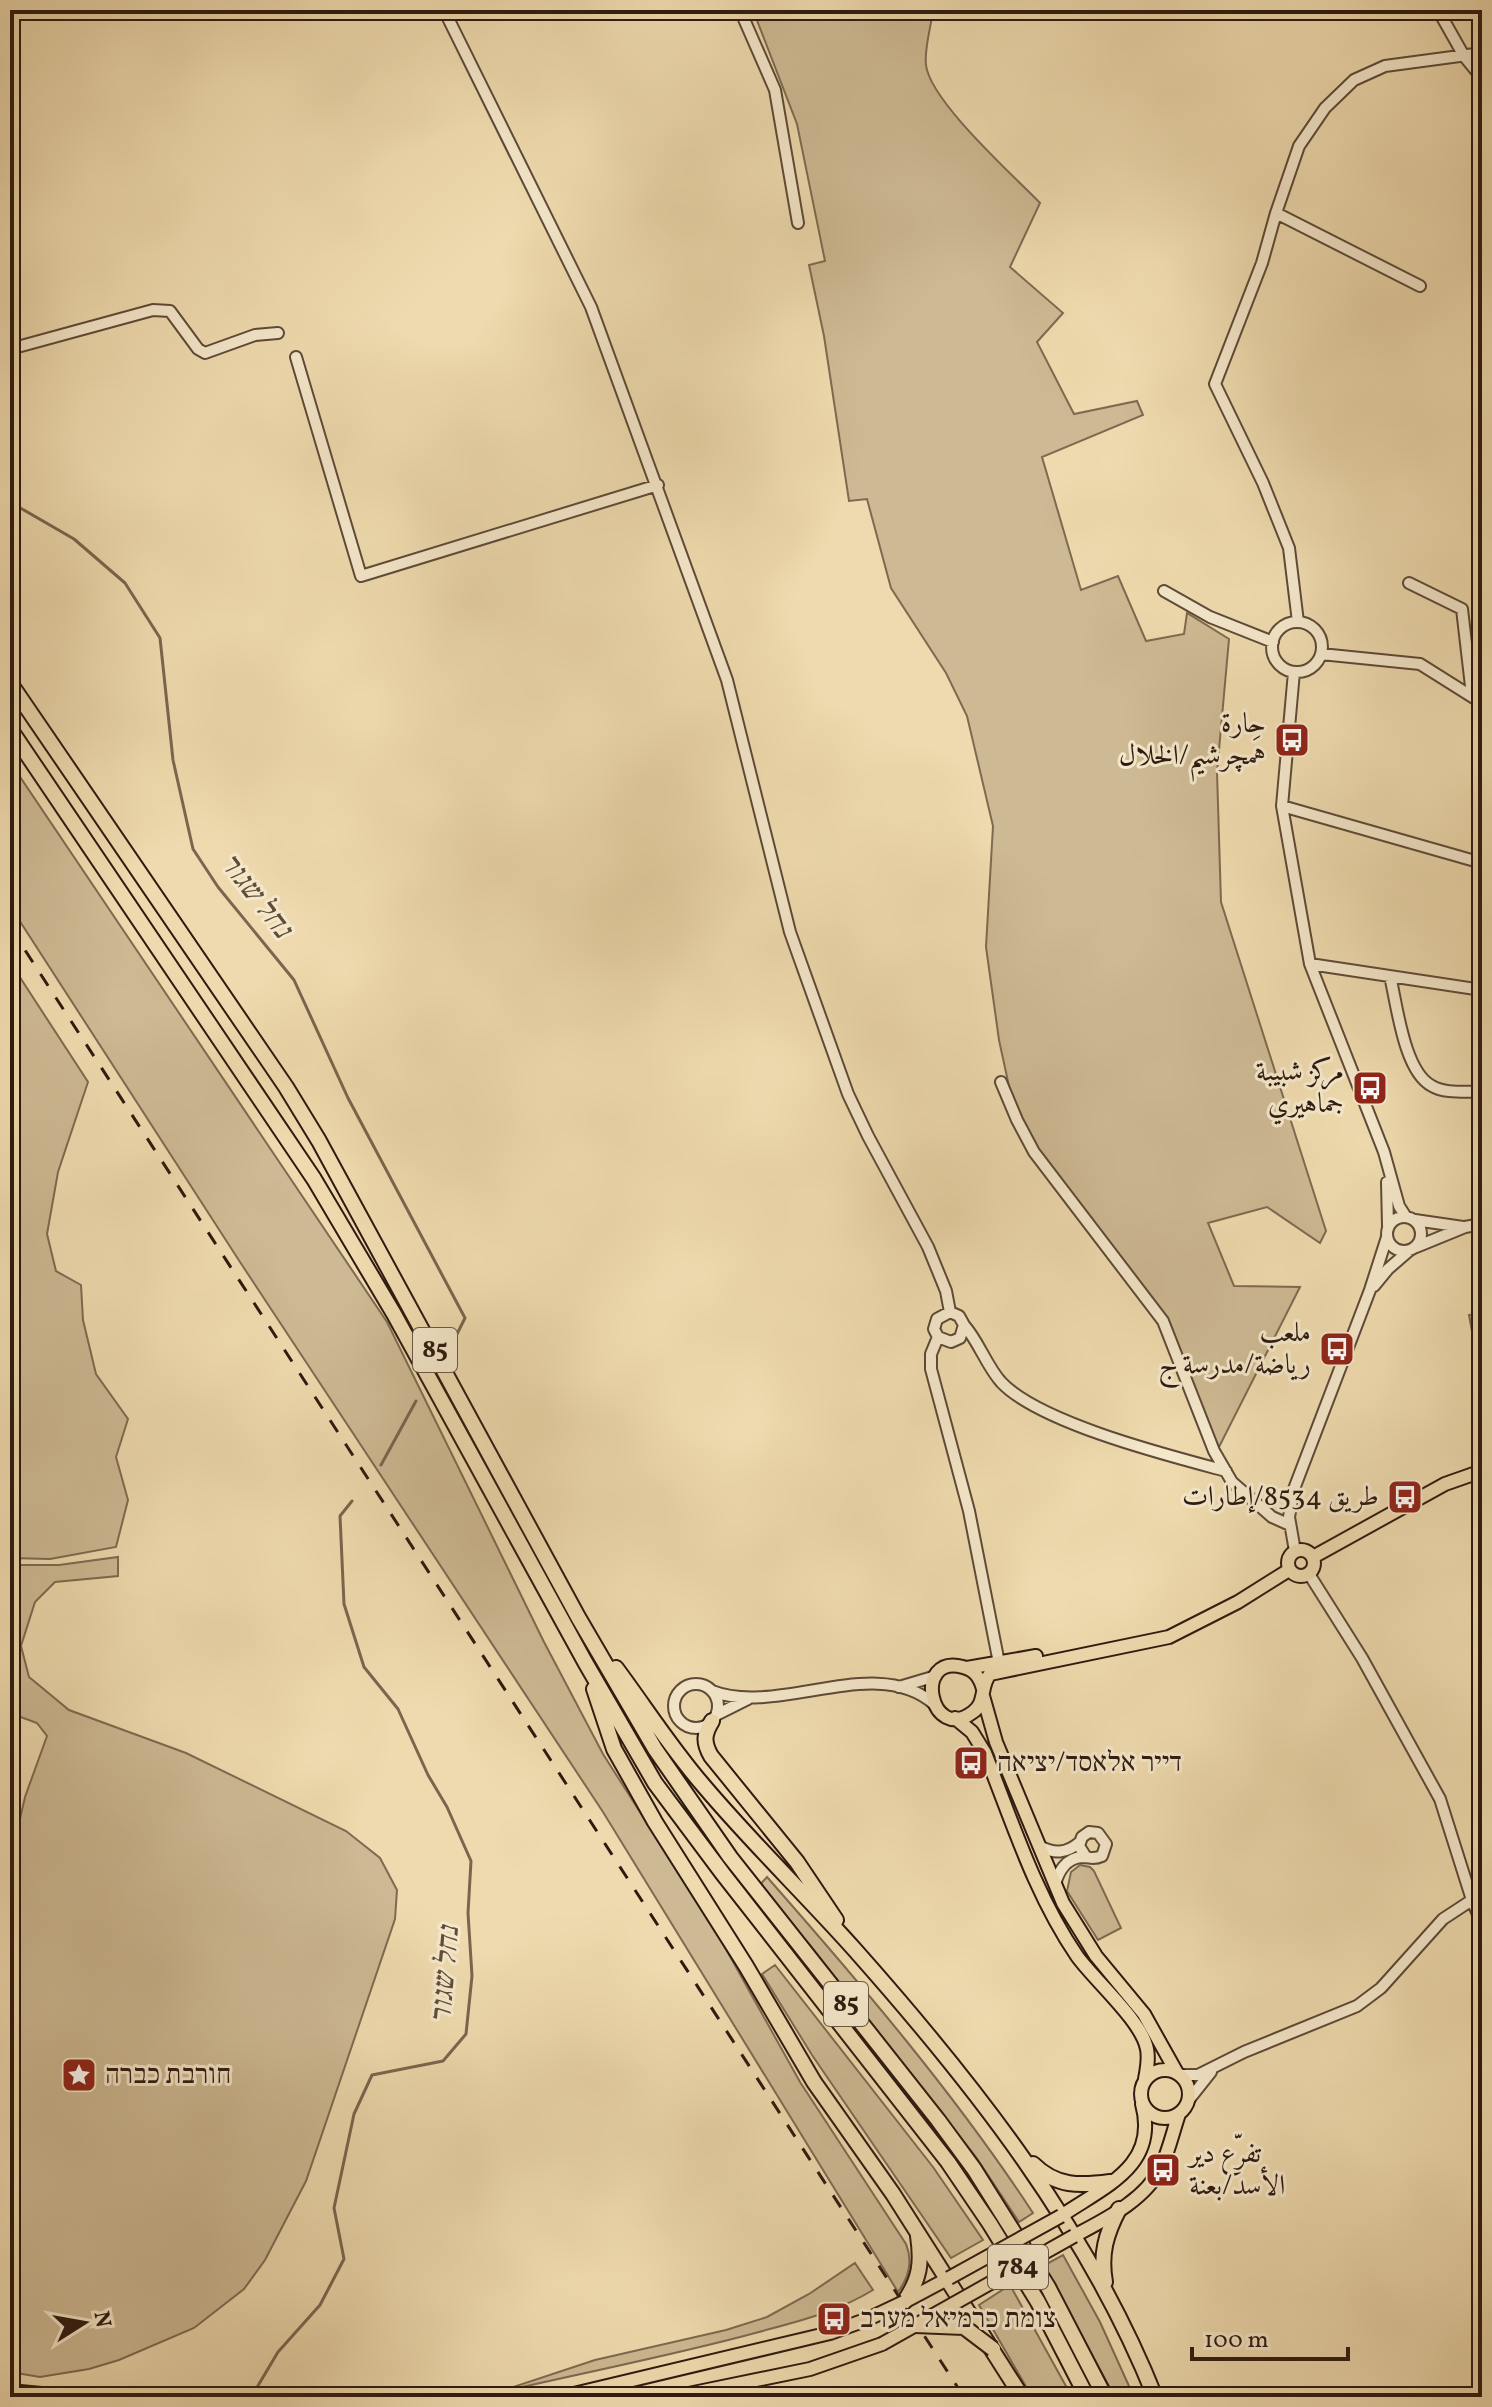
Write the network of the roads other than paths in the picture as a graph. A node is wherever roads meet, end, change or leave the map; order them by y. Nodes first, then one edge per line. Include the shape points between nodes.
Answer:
1 (444, 10) edge
2 (740, 10) edge
3 (1438, 10) edge
4 (1482, 53) edge
5 (1464, 56) junction
6 (1482, 78) edge
7 (1276, 213) junction
8 (798, 223) dead end
9 (1420, 286) dead end
10 (278, 333) dead end
11 (10, 349) edge
12 (296, 357) dead end
13 (658, 485) junction
14 (1409, 583) dead end
15 (1164, 591) dead end
16 (1298, 622) junction
17 (1273, 642) junction
18 (1321, 654) junction
19 (1294, 672) junction
20 (10, 683) edge
21 (1472, 695) junction
22 (1482, 703) edge
23 (10, 729) edge
24 (1282, 806) junction
25 (1482, 863) edge
26 (1310, 964) junction
27 (1390, 976) junction
28 (1482, 990) edge
29 (1001, 1082) dead end
30 (1482, 1092) edge
31 (1384, 1152) junction
32 (1411, 1219) junction
33 (1482, 1224) edge
34 (1465, 1227) junction
35 (1387, 1232) junction
36 (1413, 1249) junction
37 (1370, 1290) junction
38 (950, 1312) junction
39 (964, 1325) junction
40 (938, 1337) junction
41 (1226, 1471) junction
42 (1482, 1471) edge
43 (1290, 1525) junction
44 (1295, 1551) junction
45 (1313, 1557) junction
46 (1289, 1570) junction
47 (1309, 1574) junction
48 (578, 1617) junction
49 (585, 1662) junction
50 (1000, 1666) junction
51 (967, 1668) junction
52 (936, 1676) junction
53 (897, 1687) junction
54 (712, 1691) junction
55 (983, 1692) junction
56 (757, 1696) junction
57 (934, 1704) junction
58 (714, 1718) junction
59 (955, 1718) junction
60 (1080, 1842) junction
61 (1039, 1846) junction
62 (1086, 1857) junction
63 (1482, 1867) edge
64 (1055, 1885) junction
65 (1472, 1900) junction
66 (1482, 1924) edge
67 (855, 1950) junction
68 (1218, 2066) junction
69 (1179, 2074) junction
70 (1145, 2079) junction
71 (1188, 2101) junction
72 (1142, 2104) junction
73 (1179, 2114) junction
74 (1010, 2141) junction
75 (1110, 2182) junction
76 (1119, 2209) junction
77 (1061, 2216) junction
78 (918, 2232) junction
79 (1074, 2236) junction
80 (949, 2278) junction
81 (1107, 2294) junction
82 (962, 2299) junction
83 (904, 2302) junction
84 (915, 2325) junction
85 (993, 2349) junction
86 (10, 2391) edge
87 (61, 2396) edge
88 (1022, 2396) edge
89 (73, 2397) edge
90 (561, 2397) edge
91 (674, 2397) edge
92 (1087, 2397) edge
93 (1105, 2397) edge
94 (1155, 2397) edge

1 - 13 street via 591,307
2 - 8 street via 775,90
3 - 5 street
4 - 5 street
5 - 6 street
5 - 7 street via 1385,66 1354,80 1325,108 1299,146
7 - 9 street
7 - 16 street via 1215,384 1289,548
10 - 11 street via 255,335 205,353 170,311 153,310
12 - 13 street via 361,576
13 - 38 street via 727,680 790,932 848,1094 933,1258
14 - 21 street via 1462,609
15 - 17 street via 1210,617
16 - 17 street via 1282,627
16 - 18 street via 1317,632
17 - 19 street via 1279,664
18 - 19 street via 1314,666
18 - 21 street via 1420,664
19 - 24 street
20 - 48 highway, 85 via 319,1141
21 - 22 street
23 - 49 highway, 85 via 314,1179
24 - 25 street
24 - 26 street
26 - 27 street
26 - 31 street
27 - 28 street
27 - 30 street via 1412,1065 1421,1079 1434,1088
29 - 41 street via 1034,1152 1163,1321
31 - 32 street via 1399,1206
31 - 35 street
32 - 34 street
32 - 35 street via 1393,1220
32 - 36 street via 1422,1234
33 - 34 street
34 - 36 street
35 - 36 street via 1395,1249
35 - 37 street
36 - 37 street
37 - 43 street via 1294,1489
38 - 39 street
38 - 40 street via 937,1319
39 - 40 street via 956,1341
39 - 41 street via 1003,1384 1035,1406 1139,1447
40 - 50 street via 931,1369 969,1511
41 - 43 street via 1272,1517
42 - 45 main road via 1445,1484
43 - 44 street
44 - 45 main road
44 - 46 main road via 1288,1558
45 - 47 main road
46 - 47 main road via 1298,1577
46 - 50 main road via 1169,1637
47 - 65 street via 1440,1799
48 - 67 highway via 702,1785
48 - 93 highway, 85 via 701,1818 974,2169 1048,2287
49 - 78 highway via 614,1749 635,1788 814,2082
49 - 92 highway, 85 via 664,1795 961,2180 1038,2302
50 - 51 main road
50 - 55 main road via 986,1678
51 - 52 main road via 950,1667
51 - 55 main road via 978,1677
52 - 53 street
52 - 57 main road
53 - 56 street via 878,1684
53 - 57 street
54 - 56 street
54 - 58 street via 717,1700
54 - 58 street via 689,1685 678,1693 675,1707 680,1720 692,1727
55 - 59 main road via 972,1713
55 - 61 main road via 996,1742
56 - 58 street
57 - 59 main road
58 - 67 highway via 705,1735 711,1756 812,1883
59 - 70 main road, 784 via 985,1753 1064,1936 1141,2034 1147,2049
60 - 61 street via 1063,1852
60 - 62 street
60 - 62 street via 1094,1832 1105,1840 1102,1856
61 - 64 main road
62 - 64 street via 1065,1865
63 - 65 street
64 - 69 main road via 1086,1942 1144,2014
65 - 66 street
65 - 68 street via 1443,1919 1381,1988 1357,2006
67 - 74 highway
68 - 69 street via 1198,2075
68 - 71 street
69 - 70 main road via 1162,2069
69 - 71 main road via 1188,2085
70 - 72 main road, 784
71 - 73 main road, 784
72 - 73 main road via 1159,2117
72 - 75 main road, 784 via 1145,2143 1135,2163
73 - 76 main road, 784 via 1151,2182
74 - 75 highway via 1054,2180 1079,2186
74 - 77 highway
75 - 77 main road, 784
76 - 79 main road, 784
76 - 81 highway via 1102,2256
77 - 79 highway, bridge
77 - 80 main road, 784, bridge
78 - 80 highway
78 - 83 highway via 920,2273
79 - 81 highway
79 - 82 main road, 784, bridge
80 - 82 highway
80 - 83 main road, 784
81 - 94 highway
82 - 84 main road, 784, bridge
82 - 85 highway, bridge
83 - 90 main road, 784, bridge via 830,2333
84 - 85 highway, bridge via 964,2327
84 - 91 main road, 784, bridge via 882,2344 810,2369
85 - 88 highway
86 - 87 main road
87 - 89 main road

